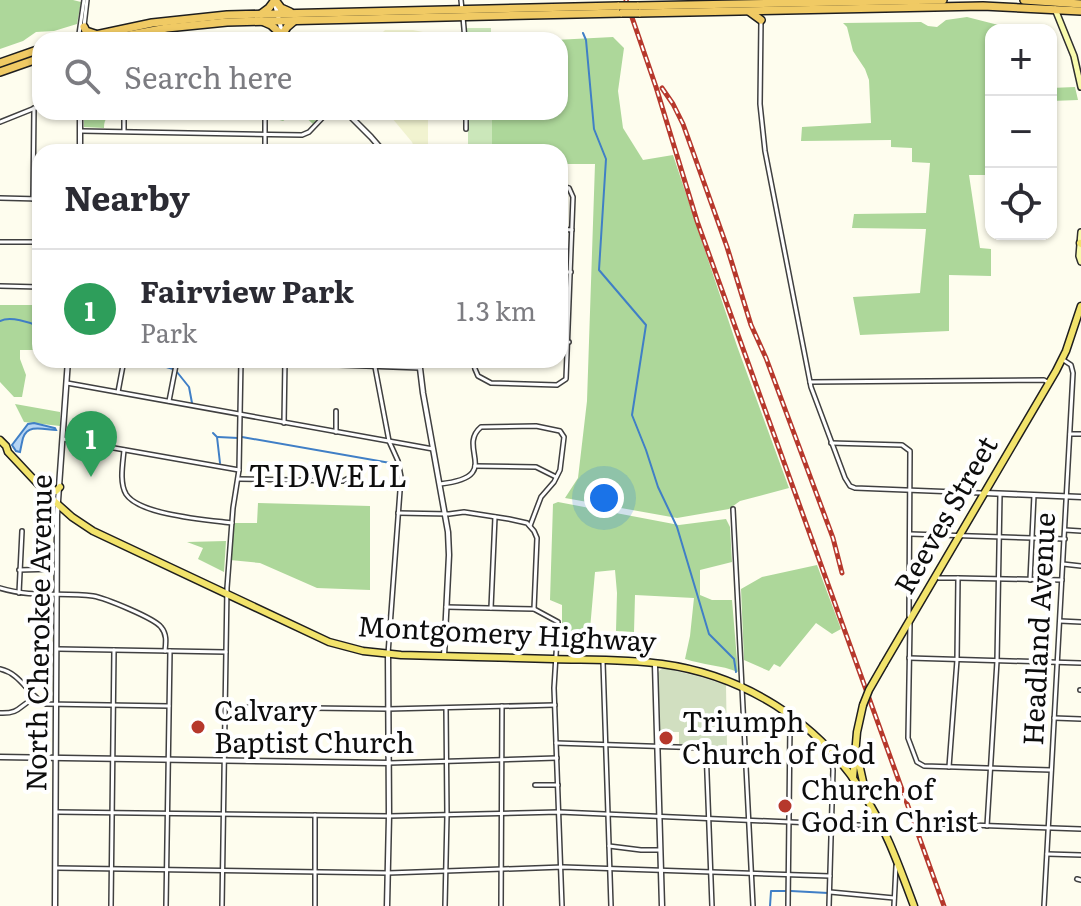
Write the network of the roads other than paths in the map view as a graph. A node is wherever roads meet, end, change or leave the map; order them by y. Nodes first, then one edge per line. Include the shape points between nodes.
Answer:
1 (86, 0) edge
2 (275, 0) edge
3 (461, 0) edge
4 (943, 0) edge
5 (1024, 0) edge
6 (1035, 0) edge
7 (904, 3) edge
8 (1052, 3) edge
9 (795, 4) edge
10 (1081, 4) edge
11 (761, 8) edge
12 (1071, 9) junction
13 (638, 10) junction
14 (1081, 11) edge
15 (463, 13) junction
16 (294, 16) junction
17 (260, 17) junction
18 (277, 17) junction
19 (1061, 20) junction
20 (84, 27) junction
21 (79, 32) edge
22 (83, 32) edge
23 (88, 32) edge
24 (126, 32) edge
25 (278, 32) edge
26 (282, 32) edge
27 (285, 32) edge
28 (464, 32) edge
29 (32, 55) edge
30 (32, 57) edge
31 (0, 63) edge
32 (0, 72) edge
33 (1081, 87) edge
34 (32, 109) edge
35 (34, 120) edge
36 (80, 120) edge
37 (124, 120) edge
38 (265, 120) edge
39 (320, 120) edge
40 (354, 120) edge
41 (466, 120) edge
42 (0, 122) edge
43 (466, 129) dead end
44 (80, 131) junction
45 (124, 131) junction
46 (265, 134) junction
47 (34, 144) edge
48 (80, 144) edge
49 (265, 144) edge
50 (377, 144) edge
51 (568, 187) edge
52 (0, 198) edge
53 (32, 199) edge
54 (568, 230) edge
55 (572, 230) junction
56 (1081, 232) edge
57 (0, 242) edge
58 (32, 242) edge
59 (1081, 244) edge
60 (1081, 262) edge
61 (571, 272) joint
62 (0, 286) edge
63 (32, 287) edge
64 (1081, 306) edge
65 (569, 342) joint
66 (1062, 359) junction
67 (67, 368) edge
68 (122, 368) edge
69 (175, 368) edge
70 (241, 368) edge
71 (285, 368) edge
72 (375, 368) edge
73 (420, 368) edge
74 (476, 368) edge
75 (810, 382) junction
76 (66, 383) junction
77 (1049, 383) junction
78 (118, 392) junction
79 (169, 401) junction
80 (336, 411) dead end
81 (240, 414) junction
82 (284, 423) junction
83 (336, 432) junction
84 (1070, 434) junction
85 (1081, 434) edge
86 (63, 439) junction
87 (0, 440) edge
88 (389, 441) junction
89 (831, 443) junction
90 (0, 447) edge
91 (433, 449) junction
92 (124, 450) junction
93 (8, 452) junction
94 (475, 466) junction
95 (239, 470) junction
96 (556, 477) junction
97 (349, 478) dead end
98 (238, 479) junction
99 (440, 484) junction
100 (40, 487) junction
101 (60, 487) junction
102 (911, 489) junction
103 (985, 493) junction
104 (1000, 493) junction
105 (1035, 495) junction
106 (1067, 496) junction
107 (1081, 497) edge
108 (58, 505) junction
109 (733, 509) dead end
110 (398, 513) junction
111 (445, 514) junction
112 (495, 517) junction
113 (232, 523) junction
114 (530, 526) junction
115 (1065, 530) junction
116 (22, 531) dead end
117 (1081, 531) edge
118 (910, 534) junction
119 (960, 535) junction
120 (1000, 537) junction
121 (1032, 538) junction
122 (1065, 539) junction
123 (1063, 564) junction
124 (1081, 566) edge
125 (58, 569) junction
126 (19, 570) junction
127 (936, 576) junction
128 (958, 578) junction
129 (999, 579) junction
130 (1030, 580) junction
131 (1062, 580) junction
132 (0, 588) edge
133 (19, 593) junction
134 (58, 595) junction
135 (227, 595) junction
136 (446, 607) junction
137 (491, 608) junction
138 (534, 609) junction
139 (910, 621) junction
140 (1060, 621) junction
141 (1081, 622) edge
142 (58, 649) junction
143 (114, 650) junction
144 (168, 651) junction
145 (226, 652) junction
146 (388, 654) junction
147 (444, 656) junction
148 (909, 658) junction
149 (555, 659) junction
150 (603, 660) junction
151 (957, 660) junction
152 (997, 661) junction
153 (1057, 662) junction
154 (655, 663) junction
155 (1081, 663) edge
156 (0, 669) edge
157 (742, 687) junction
158 (36, 698) junction
159 (57, 705) junction
160 (555, 705) junction
161 (114, 706) junction
162 (169, 706) junction
163 (502, 706) junction
164 (225, 707) junction
165 (446, 708) junction
166 (388, 709) junction
167 (0, 713) edge
168 (794, 717) junction
169 (1054, 718) junction
170 (1081, 719) edge
171 (556, 743) junction
172 (606, 744) junction
173 (657, 745) junction
174 (830, 750) junction
175 (0, 757) edge
176 (557, 758) junction
177 (57, 759) junction
178 (113, 759) junction
179 (168, 760) junction
180 (224, 760) junction
181 (502, 760) junction
182 (446, 761) junction
183 (857, 762) junction
184 (389, 763) junction
185 (949, 767) junction
186 (990, 768) junction
187 (833, 770) junction
188 (1051, 770) junction
189 (849, 771) junction
190 (535, 785) dead end
191 (558, 785) junction
192 (867, 800) junction
193 (56, 812) junction
194 (559, 812) junction
195 (112, 813) junction
196 (503, 813) junction
197 (167, 814) junction
198 (223, 814) junction
199 (315, 815) junction
200 (447, 815) junction
201 (608, 815) junction
202 (389, 816) junction
203 (659, 816) junction
204 (709, 819) junction
205 (749, 821) junction
206 (789, 822) junction
207 (943, 824) dead end
208 (831, 825) junction
209 (882, 826) junction
210 (987, 826) junction
211 (1048, 828) junction
212 (1081, 829) edge
213 (609, 846) junction
214 (660, 850) junction
215 (1047, 854) junction
216 (1081, 855) edge
217 (897, 862) junction
218 (561, 867) junction
219 (56, 868) junction
220 (610, 868) junction
221 (111, 869) junction
222 (166, 870) junction
223 (502, 870) junction
224 (222, 871) junction
225 (446, 871) junction
226 (661, 871) junction
227 (315, 872) junction
228 (711, 872) junction
229 (388, 873) junction
230 (751, 873) junction
231 (788, 874) junction
232 (830, 876) junction
233 (829, 892) junction
234 (894, 898) junction
235 (55, 906) edge
236 (111, 906) edge
237 (166, 906) edge
238 (222, 906) edge
239 (315, 906) edge
240 (387, 906) edge
241 (445, 906) edge
242 (501, 906) edge
243 (564, 906) edge
244 (611, 906) edge
245 (662, 906) edge
246 (712, 906) edge
247 (753, 906) edge
248 (788, 906) edge
249 (829, 906) edge
250 (894, 906) edge
251 (914, 906) edge
252 (1044, 906) edge

1 - 20 street
1 - 21 street
2 - 16 highway
2 - 17 highway
2 - 18 street
3 - 15 street
4 - 7 highway
5 - 6 highway
6 - 8 highway
7 - 8 highway
7 - 9 highway
8 - 10 highway
8 - 12 highway
8 - 19 main road
9 - 11 highway
11 - 13 highway
11 - 13 highway
11 - 75 street via 761,125
12 - 14 highway
12 - 19 highway
13 - 15 highway, bridge
15 - 16 highway
15 - 28 street
16 - 18 highway
16 - 27 highway
17 - 18 highway
17 - 24 highway
17 - 25 highway
18 - 26 street
19 - 33 main road
20 - 22 street
20 - 23 highway
29 - 31 highway
30 - 32 highway
34 - 42 street
35 - 47 street
36 - 44 street
37 - 45 street
38 - 46 street
39 - 46 street via 305,134
40 - 50 street
41 - 43 street
44 - 45 street
44 - 48 street
45 - 46 street
46 - 49 street
51 - 55 street via 573,195
52 - 53 street
54 - 55 street
55 - 61 street
56 - 59 main road
57 - 58 street
59 - 60 main road
61 - 65 street
62 - 63 street
64 - 66 main road, Reeves Street
65 - 74 street via 568,376 557,385 491,383 478,376
66 - 77 main road, Reeves Street
66 - 84 street, Headland Avenue via 1073,371
67 - 76 street, North Cherokee Avenue
68 - 78 street
69 - 79 street
70 - 81 street
71 - 82 street
72 - 88 street
73 - 91 street
75 - 77 street
75 - 89 street
76 - 78 street
76 - 86 street, North Cherokee Avenue
77 - 103 main road, Reeves Street
78 - 79 street
79 - 81 street
80 - 83 street
81 - 82 street
81 - 95 street
82 - 83 street
83 - 88 street
84 - 85 street
84 - 106 street, Headland Avenue
86 - 92 street
86 - 101 street, North Cherokee Avenue
87 - 93 main road, Montgomery Highway
88 - 91 street
88 - 110 street via 400,471
89 - 102 street via 850,486
89 - 102 street via 905,446 912,454
90 - 93 main road, Montgomery Highway
91 - 99 street
92 - 95 street
92 - 113 street via 123,485 132,500 164,513
93 - 100 main road, Montgomery Highway
94 - 96 street via 536,467
94 - 96 street via 478,428 543,427 563,434
94 - 99 street via 464,479
95 - 98 street
96 - 114 street
97 - 98 street
98 - 113 street
99 - 111 street
100 - 101 main road via 52,492
100 - 108 main road, Montgomery Highway
101 - 108 street, North Cherokee Avenue
102 - 103 street
102 - 118 street
103 - 104 street
103 - 119 main road, Reeves Street
104 - 105 street
104 - 120 street
105 - 106 street
105 - 121 street
106 - 107 street
106 - 115 street, Headland Avenue
108 - 125 street, North Cherokee Avenue
108 - 135 main road, Montgomery Highway via 93,531
109 - 157 street
110 - 111 street
110 - 146 street
111 - 112 street
111 - 136 street
112 - 114 street
112 - 137 street
113 - 135 street
114 - 138 street via 537,538
115 - 117 street
115 - 122 street, Headland Avenue
116 - 126 street
118 - 119 street
118 - 139 street
119 - 120 street
119 - 127 main road, Reeves Street
120 - 121 street
120 - 129 street
121 - 122 street
121 - 130 street
122 - 123 street, Headland Avenue
123 - 124 street
123 - 131 street, Headland Avenue
125 - 126 street
125 - 134 street, North Cherokee Avenue
126 - 133 street
127 - 128 street
127 - 139 main road, Reeves Street
128 - 129 street
128 - 151 street
129 - 130 street
129 - 152 street
130 - 131 street
131 - 140 street, Headland Avenue
132 - 133 street
133 - 134 street
134 - 142 street, North Cherokee Avenue
134 - 144 street via 99,597 154,622 165,633
135 - 145 street
135 - 146 main road, Montgomery Highway via 329,642
136 - 137 street
136 - 147 street
137 - 138 street
138 - 149 street via 558,622
139 - 148 street
139 - 183 main road, Reeves Street, bridge via 867,694 858,725
140 - 141 street
140 - 153 street, Headland Avenue
142 - 143 street
142 - 159 street, North Cherokee Avenue
143 - 144 street
143 - 161 street
144 - 145 street
144 - 162 street
145 - 164 street
146 - 147 main road, Montgomery Highway
146 - 166 street
147 - 149 main road, Montgomery Highway
148 - 151 street
148 - 185 street via 908,742 921,766
149 - 150 main road, Montgomery Highway
149 - 160 street
150 - 154 main road, Montgomery Highway
150 - 172 street
151 - 152 street
151 - 185 street
152 - 153 street
152 - 186 street
153 - 155 street
153 - 169 street, Headland Avenue
154 - 157 main road, Montgomery Highway
154 - 173 street
156 - 158 street via 15,675
157 - 168 main road, Montgomery Highway
157 - 205 street
158 - 159 street
158 - 167 street via 17,711
159 - 161 street
159 - 177 street, North Cherokee Avenue
160 - 163 street
160 - 171 street
161 - 162 street
161 - 178 street
162 - 179 street
163 - 165 street
163 - 181 street
164 - 166 street
164 - 180 street
165 - 166 street
165 - 182 street
166 - 184 street
168 - 174 main road, Montgomery Highway
168 - 206 street
169 - 170 street
169 - 188 street, Headland Avenue
171 - 172 street
171 - 176 street
172 - 173 street
172 - 201 street
173 - 203 street
173 - 204 street via 706,748
174 - 187 street
174 - 189 main road, Montgomery Highway
175 - 177 street
176 - 181 street
176 - 191 street
177 - 178 street
177 - 193 street, North Cherokee Avenue
178 - 179 street
178 - 195 street
179 - 180 street
179 - 197 street
180 - 184 street
180 - 198 street
181 - 182 street
181 - 196 street
182 - 184 street
182 - 200 street
183 - 189 main road
183 - 189 main road via 856,770
183 - 192 main road, Reeves Street
184 - 202 street
185 - 186 street
186 - 188 street
186 - 210 street
187 - 189 street
187 - 208 street
188 - 211 street, Headland Avenue
189 - 192 main road, Montgomery Highway
190 - 191 street
191 - 194 street
192 - 209 main road
193 - 195 street
193 - 219 street, North Cherokee Avenue
194 - 196 street
194 - 201 street
194 - 218 street
195 - 197 street
195 - 221 street
196 - 200 street
196 - 223 street
197 - 198 street
197 - 222 street
198 - 199 street
198 - 224 street
199 - 202 street
199 - 227 street
200 - 202 street
200 - 225 street
201 - 203 street
201 - 213 street
202 - 229 street
203 - 204 street
203 - 214 street
204 - 205 street
204 - 228 street
205 - 206 street
205 - 230 street
206 - 208 street
206 - 231 street
207 - 210 street
208 - 209 street
208 - 232 street
209 - 217 main road
210 - 211 street
211 - 212 street
211 - 215 street, Headland Avenue
213 - 214 street
213 - 220 street
214 - 226 street
215 - 216 street
215 - 252 street, Headland Avenue
217 - 234 street
217 - 251 main road
218 - 220 street
218 - 223 street
218 - 243 street
219 - 221 street
219 - 235 street, North Cherokee Avenue
220 - 226 street
220 - 244 street
221 - 222 street
221 - 236 street
222 - 224 street
222 - 237 street
223 - 225 street
223 - 242 street
224 - 227 street
224 - 238 street
225 - 229 street
225 - 241 street
226 - 228 street
226 - 245 street
227 - 229 street
227 - 239 street
228 - 230 street
228 - 246 street
229 - 240 street
230 - 231 street
230 - 247 street
231 - 232 street
231 - 248 street
232 - 233 street
233 - 234 street
233 - 249 street
234 - 250 street

